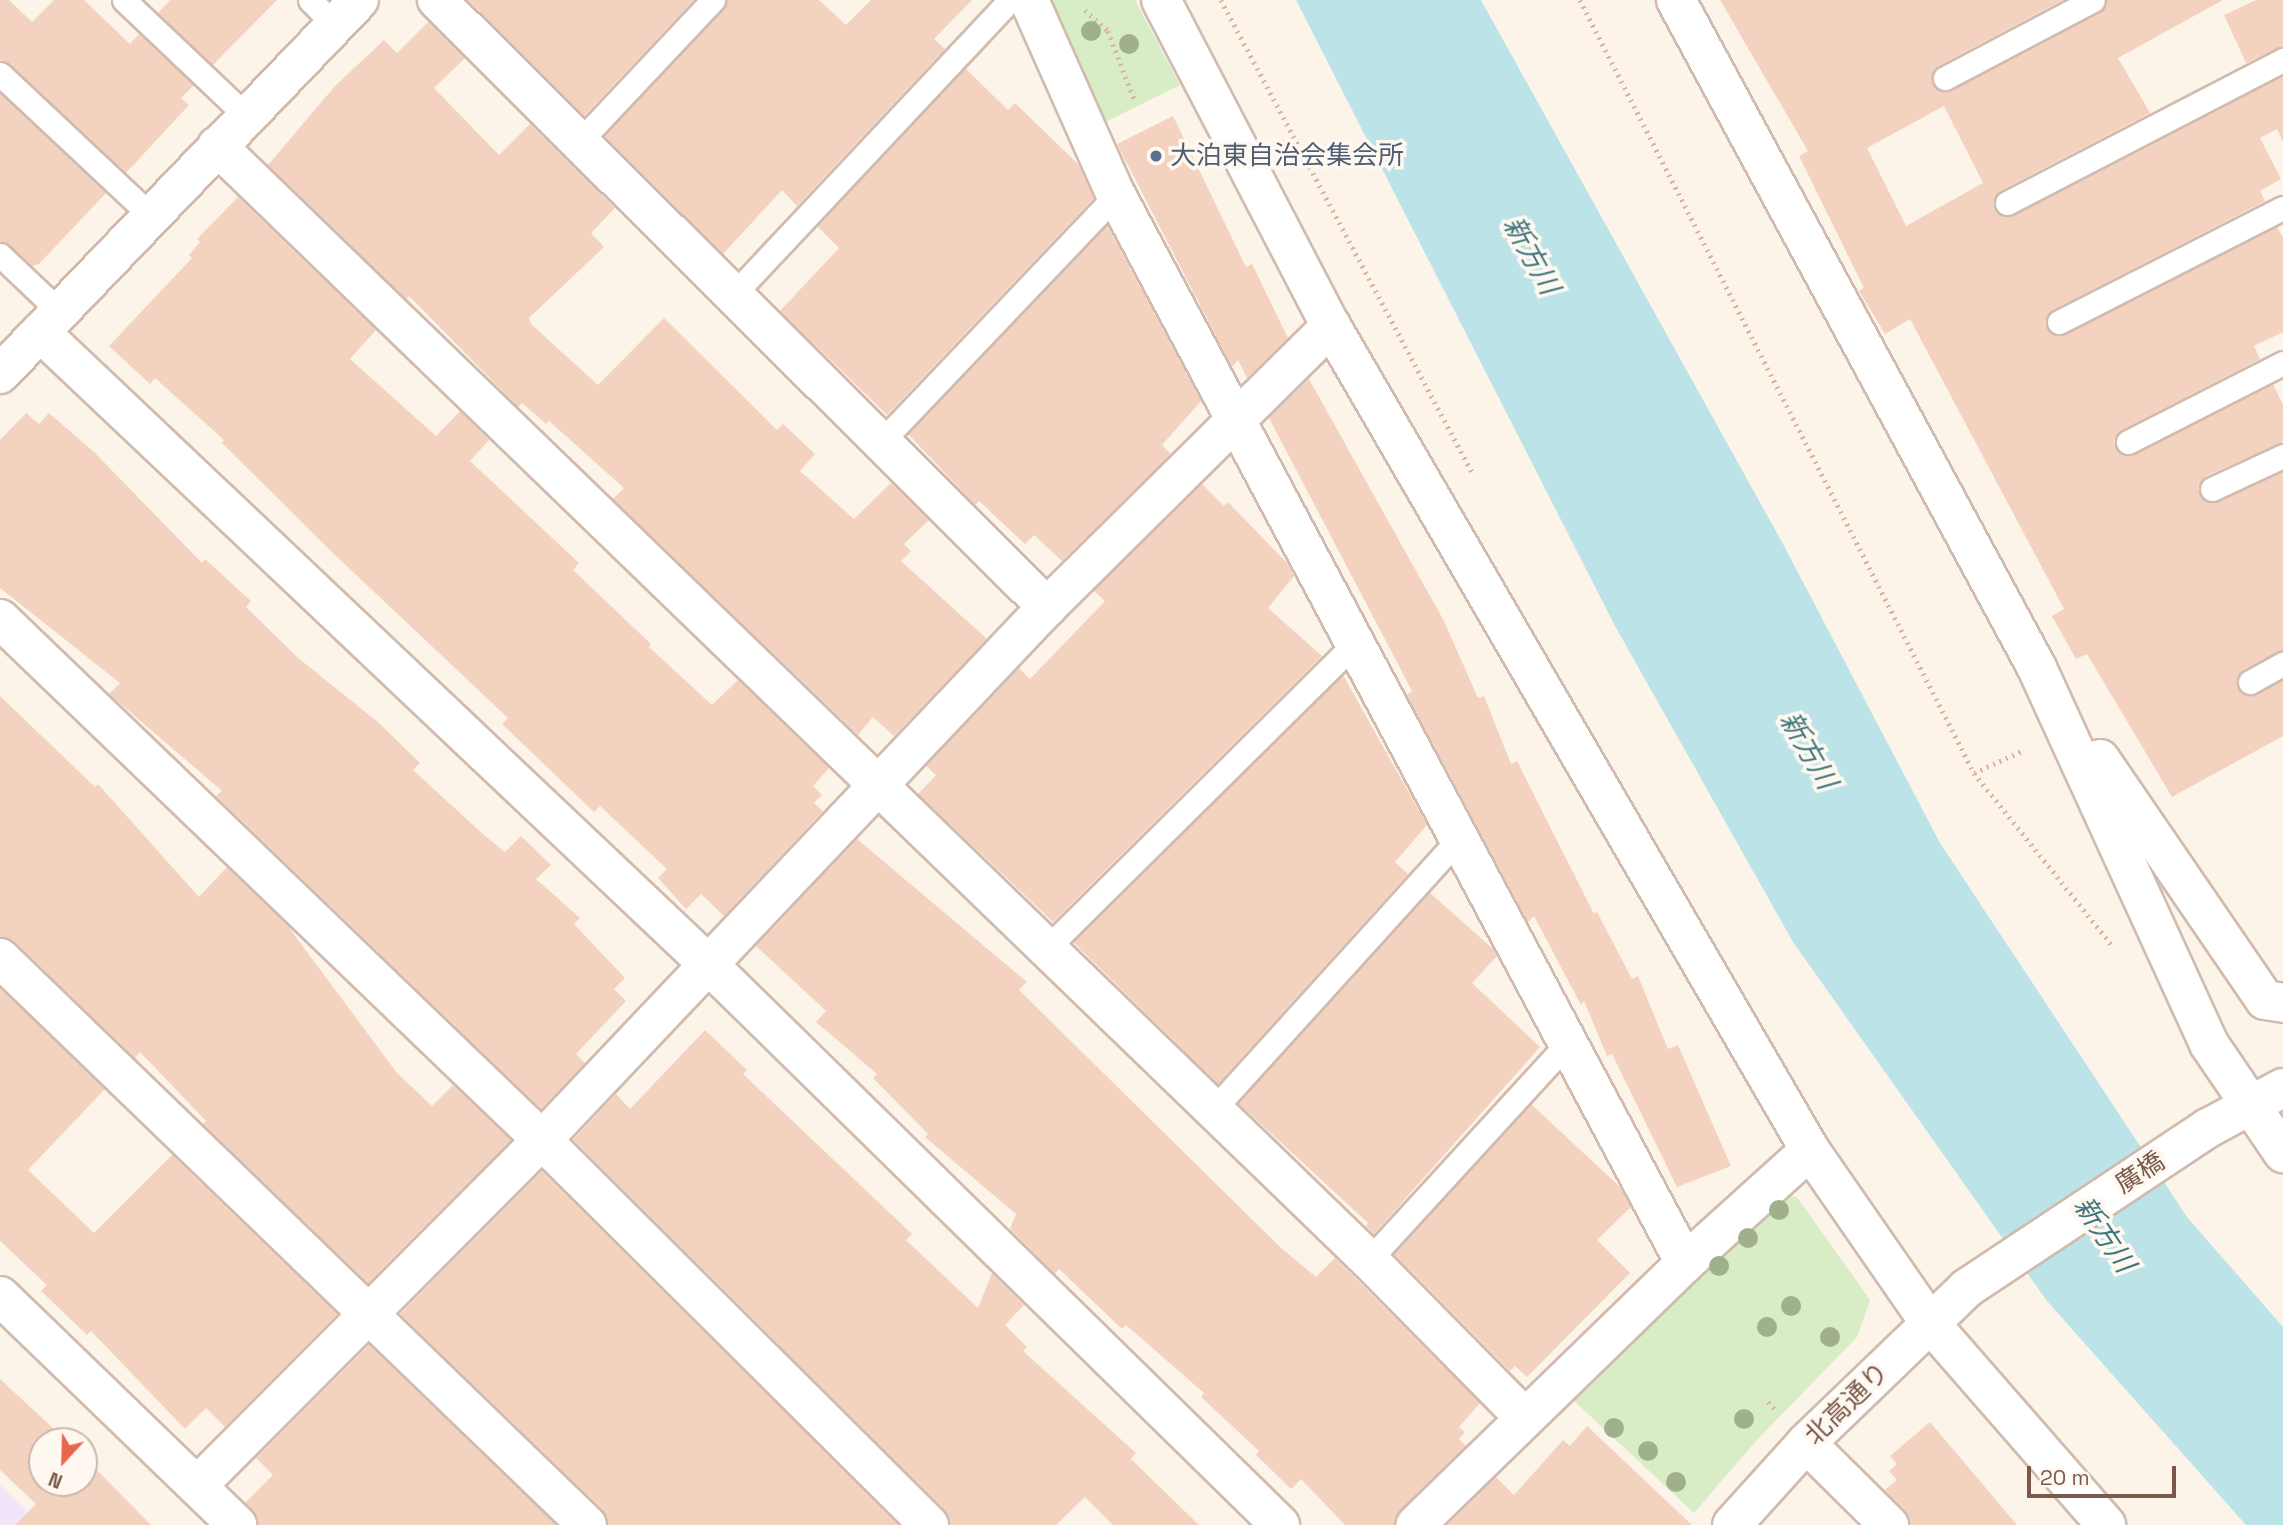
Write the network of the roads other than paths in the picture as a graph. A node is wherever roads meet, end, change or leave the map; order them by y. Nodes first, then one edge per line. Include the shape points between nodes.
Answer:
1 (124, 0) edge
2 (437, 0) edge
3 (713, 0) edge
4 (1010, 0) edge
5 (1029, 0) edge
6 (1161, 0) edge
7 (1676, 0) edge
8 (2093, 0) edge
9 (334, 8) edge
10 (2283, 60) edge
11 (0, 74) edge
12 (1945, 78) dead end
13 (245, 115) junction
14 (580, 141) junction
15 (217, 146) junction
16 (1116, 195) junction
17 (2007, 203) dead end
18 (2283, 208) edge
19 (150, 216) junction
20 (0, 255) edge
21 (733, 295) junction
22 (50, 322) junction
23 (2059, 322) dead end
24 (1331, 326) junction
25 (2283, 363) edge
26 (0, 374) edge
27 (1235, 423) junction
28 (881, 442) junction
29 (2128, 442) dead end
30 (2283, 456) edge
31 (2212, 489) dead end
32 (1047, 607) junction
33 (0, 619) edge
34 (1355, 643) junction
35 (2283, 664) edge
36 (2037, 667) junction
37 (2250, 682) dead end
38 (879, 787) junction
39 (1457, 841) junction
40 (1045, 950) junction
41 (0, 958) edge
42 (709, 965) junction
43 (2283, 1003) edge
44 (1569, 1042) junction
45 (2283, 1088) edge
46 (2247, 1107) junction
47 (1213, 1110) junction
48 (542, 1140) junction
49 (1810, 1150) junction
50 (2283, 1153) edge
51 (1368, 1261) junction
52 (1685, 1264) junction
53 (1967, 1288) joint
54 (0, 1296) edge
55 (372, 1314) junction
56 (1930, 1323) junction
57 (1524, 1417) junction
58 (1806, 1443) junction
59 (197, 1486) junction
60 (237, 1525) edge
61 (587, 1525) edge
62 (929, 1525) edge
63 (1280, 1525) edge
64 (1416, 1525) edge
65 (1732, 1525) edge
66 (1889, 1525) edge
67 (2106, 1525) edge

1 - 13 lane
2 - 14 street
3 - 14 lane
4 - 21 lane
5 - 16 street
6 - 24 street
7 - 36 street
8 - 12 lane
9 - 13 street
10 - 17 lane
11 - 19 lane
13 - 15 street
14 - 21 street
15 - 19 street
15 - 38 street
16 - 27 street
16 - 28 lane
18 - 23 lane
19 - 22 street
20 - 22 lane
21 - 28 street
22 - 26 street
22 - 42 street
24 - 27 street
24 - 49 street
25 - 29 lane
27 - 32 street
27 - 34 street
28 - 32 street
30 - 31 lane
32 - 38 street
33 - 48 street
34 - 39 street
34 - 40 lane
35 - 37 lane
36 - 43 street via 2265,1000
36 - 46 street via 2209,1044
38 - 40 street
38 - 42 street
39 - 44 street
39 - 47 lane
40 - 47 street
41 - 55 street
42 - 48 street
42 - 63 street
44 - 51 lane
44 - 52 street
45 - 46 street
46 - 50 street
46 - 53 street, 廣橋 via 2208,1128
47 - 51 street
48 - 55 street
48 - 62 street
49 - 52 street
49 - 56 street
51 - 57 street
52 - 57 street
53 - 56 street, 北高通り
54 - 59 street
55 - 59 street
55 - 61 street
56 - 58 street, 北高通り
56 - 67 street
57 - 64 street
58 - 65 street, 北高通り
58 - 66 street
59 - 60 street

